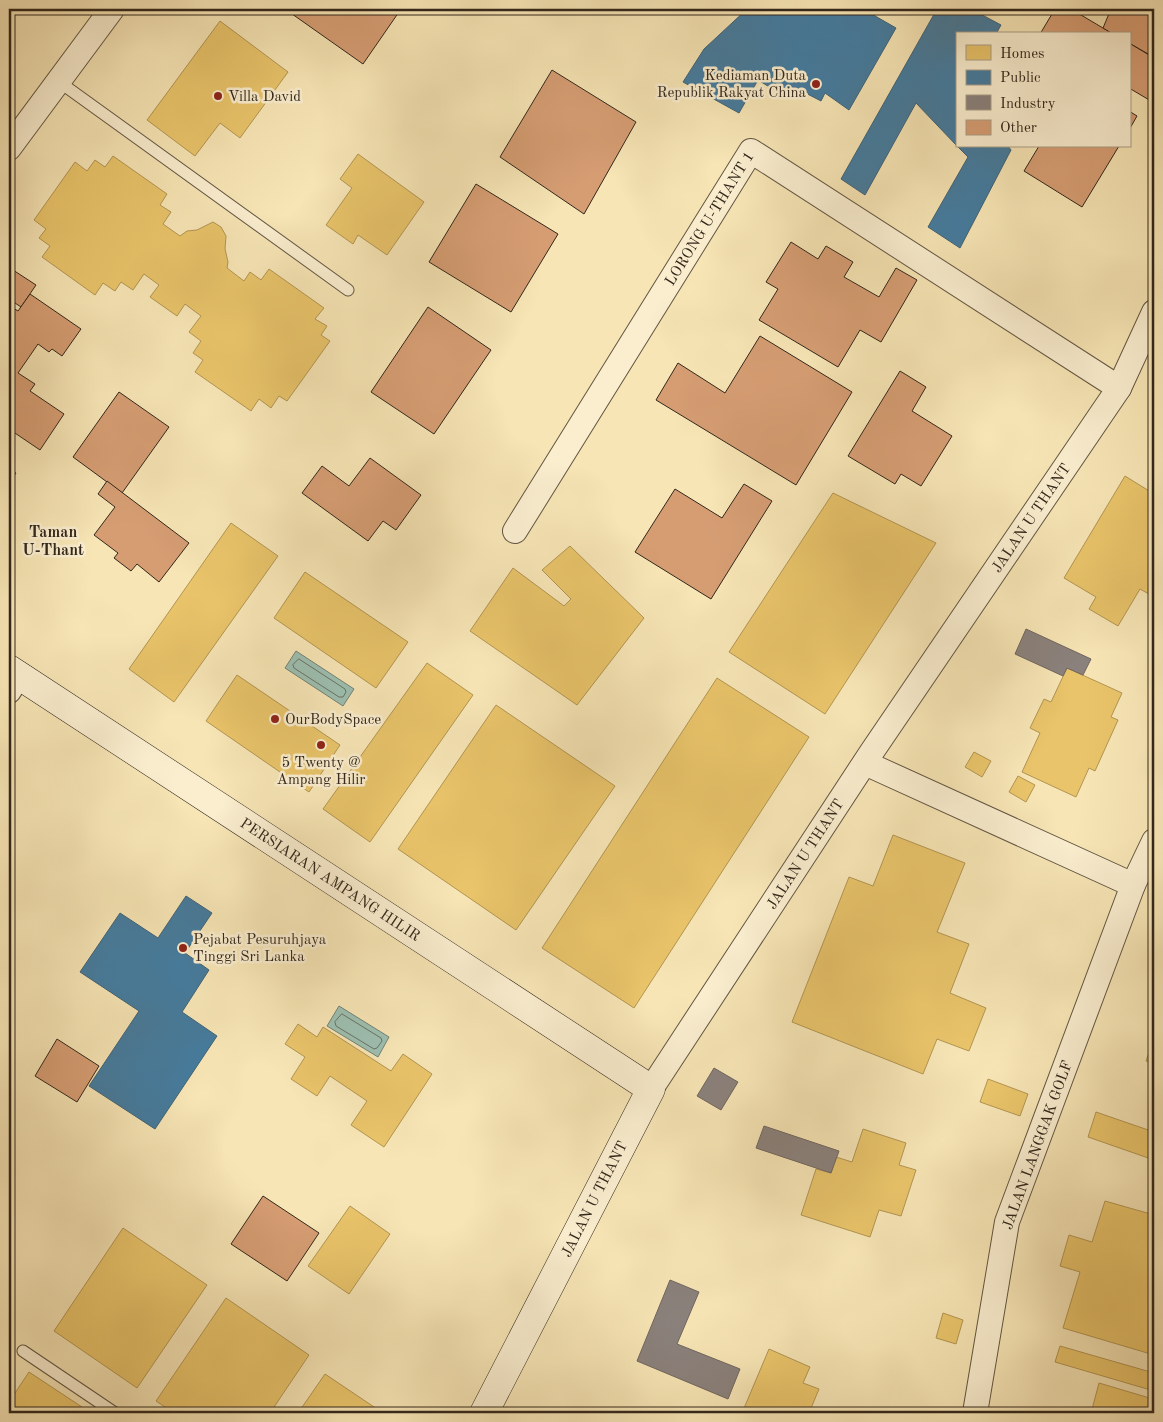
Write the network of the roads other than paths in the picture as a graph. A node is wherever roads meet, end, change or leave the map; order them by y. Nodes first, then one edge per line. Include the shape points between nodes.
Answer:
1 (112, 9) edge
2 (58, 81) junction
3 (9, 148) edge
4 (348, 290) dead end
5 (1154, 312) edge
6 (1119, 388) junction
7 (515, 531) dead end
8 (12, 678) edge
9 (865, 763) junction
10 (1154, 841) edge
11 (1133, 885) junction
12 (651, 1089) junction
13 (23, 1351) dead end
14 (114, 1413) edge
15 (484, 1413) edge
16 (975, 1413) edge

1 - 2 street
2 - 3 street
2 - 4 lane
5 - 6 street, JALAN U THANT
6 - 7 street, LORONG U-THANT 1 via 751,151
6 - 9 street, JALAN U THANT
8 - 12 street, PERSIARAN AMPANG HILIR
9 - 11 street
9 - 12 street, JALAN U THANT
10 - 11 street, JALAN LANGGAK GOLF
11 - 16 street, JALAN LANGGAK GOLF via 1007,1222
12 - 15 street, JALAN U THANT
13 - 14 lane

